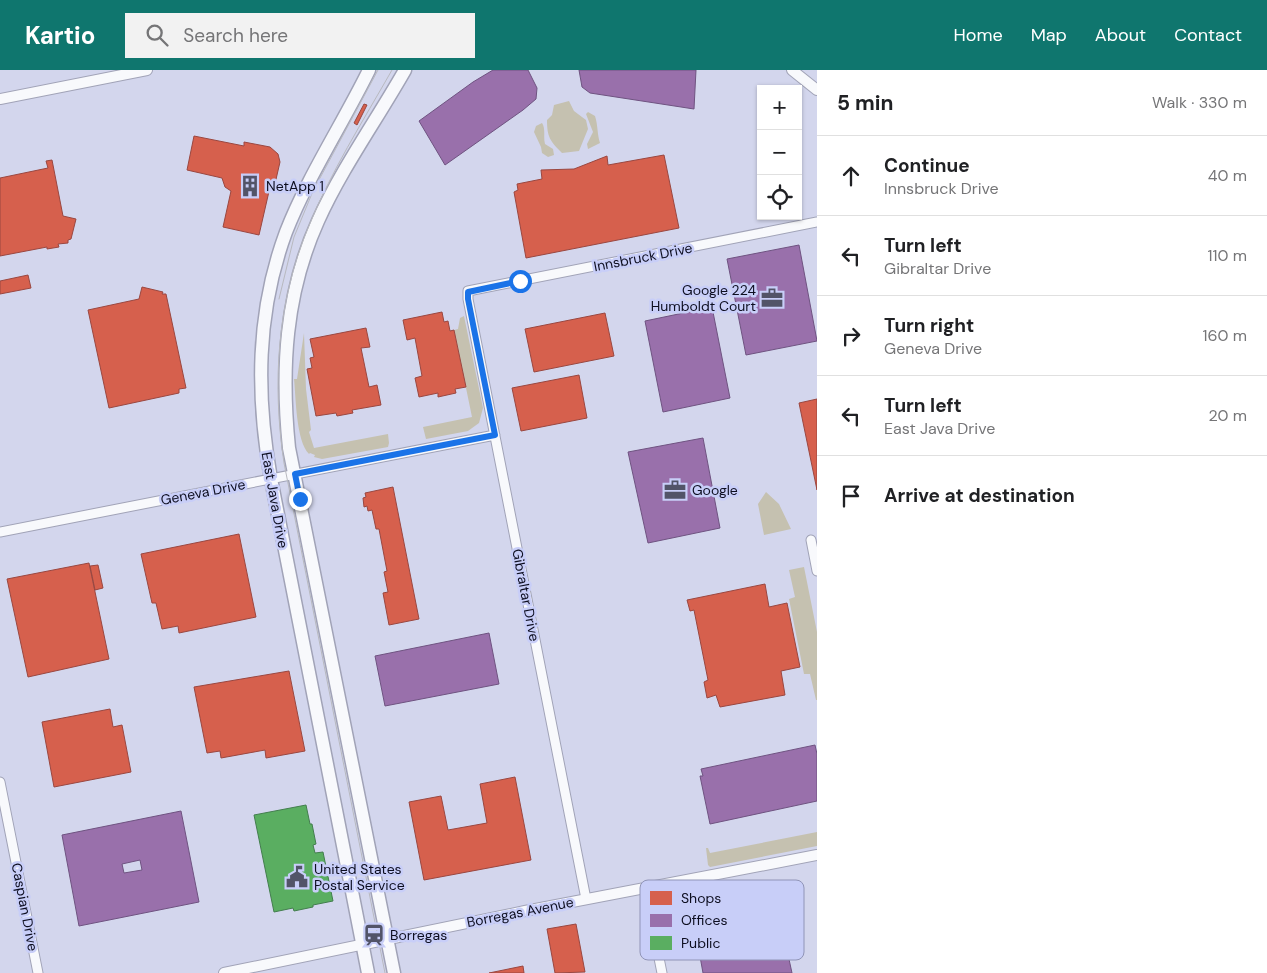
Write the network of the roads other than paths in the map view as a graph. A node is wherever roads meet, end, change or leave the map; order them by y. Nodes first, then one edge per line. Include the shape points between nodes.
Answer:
1 (147, 70) edge
2 (404, 70) edge
3 (792, 70) edge
4 (366, 73) edge
5 (817, 90) edge
6 (0, 99) edge
7 (817, 222) edge
8 (468, 292) joint
9 (495, 435) junction
10 (295, 474) junction
11 (271, 479) junction
12 (0, 532) edge
13 (811, 540) dead end
14 (817, 571) edge
15 (0, 782) edge
16 (817, 855) edge
17 (687, 880) edge
18 (640, 889) edge
19 (586, 899) junction
20 (388, 939) junction
21 (363, 945) junction
22 (659, 960) edge
23 (38, 973) edge
24 (224, 973) edge
25 (368, 973) edge
26 (394, 973) edge
27 (662, 973) edge

1 - 6 street
2 - 10 main road, East Java Drive via 335,186 304,259 289,322 284,376 289,448
3 - 5 street
4 - 11 main road, East Java Drive via 310,181 287,231 272,275 261,365 261,408
7 - 8 street, Innsbruck Drive
8 - 9 street, Gibraltar Drive
9 - 10 street, Geneva Drive
9 - 19 street, Gibraltar Drive
10 - 11 street, Geneva Drive
10 - 20 main road, East Java Drive
11 - 12 street, Geneva Drive
11 - 21 main road, East Java Drive
13 - 14 street
15 - 23 street, Caspian Drive
16 - 17 street, Borregas Avenue
18 - 19 street, Borregas Avenue
19 - 20 street, Borregas Avenue
20 - 21 street, Borregas Avenue
20 - 26 main road, East Java Drive
21 - 24 street, Borregas Avenue
21 - 25 main road, East Java Drive
22 - 27 street

